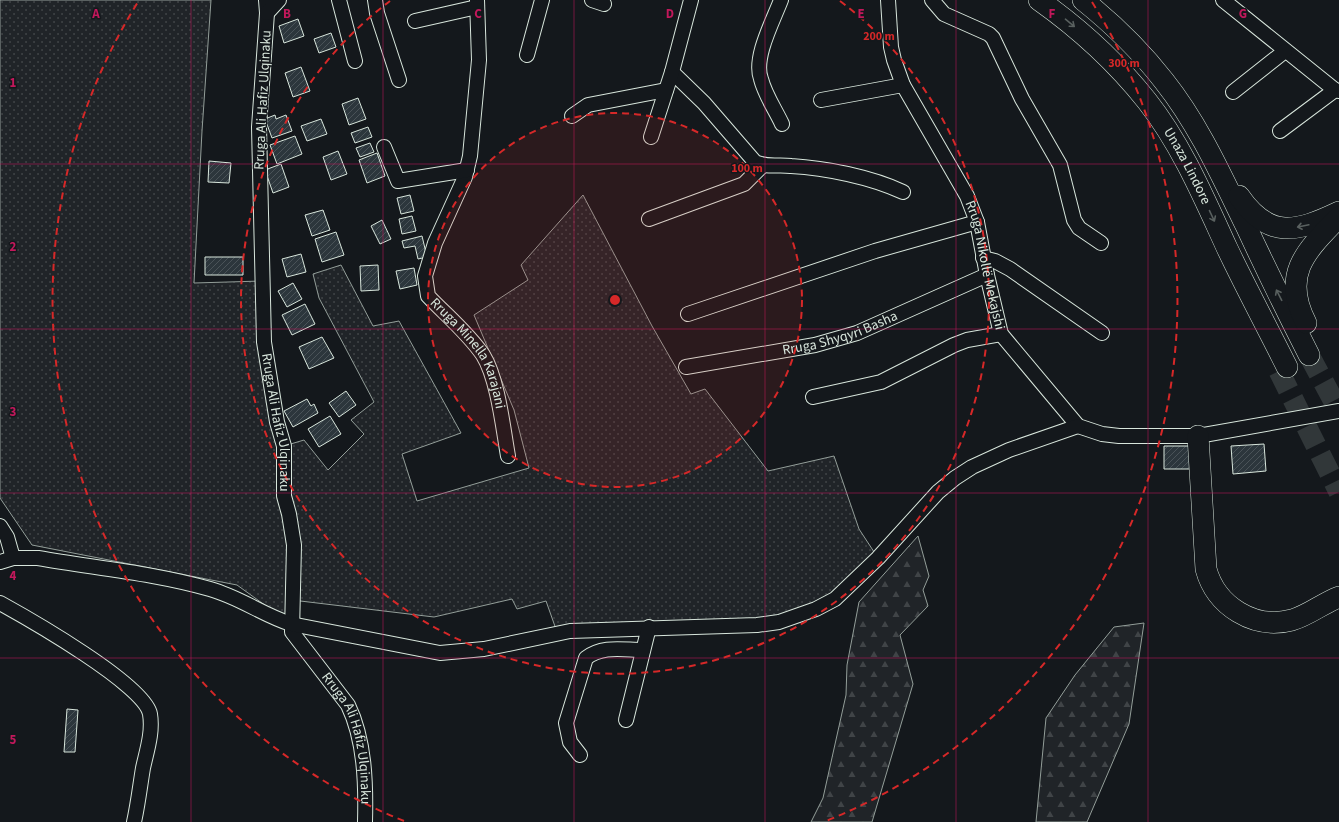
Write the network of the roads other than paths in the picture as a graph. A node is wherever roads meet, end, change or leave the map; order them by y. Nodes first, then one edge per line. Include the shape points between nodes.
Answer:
1 (279, 0) edge
2 (339, 0) edge
3 (375, 0) edge
4 (542, 0) edge
5 (691, 0) edge
6 (781, 0) edge
7 (888, 0) edge
8 (932, 0) edge
9 (1039, 0) edge
10 (1082, 0) edge
11 (1090, 0) edge
12 (1223, 0) edge
13 (477, 4) edge
14 (266, 6) edge
15 (415, 21) dead end
16 (1285, 51) junction
17 (527, 55) dead end
18 (355, 61) dead end
19 (672, 72) junction
20 (399, 80) dead end
21 (903, 85) junction
22 (666, 90) junction
23 (1337, 90) edge
24 (1233, 92) dead end
25 (821, 100) dead end
26 (572, 116) dead end
27 (782, 124) dead end
28 (1280, 131) dead end
29 (650, 138) dead end
30 (384, 147) dead end
31 (762, 166) junction
32 (467, 170) junction
33 (903, 192) dead end
34 (1339, 212) edge
35 (1339, 217) edge
36 (649, 219) dead end
37 (977, 222) junction
38 (1101, 243) dead end
39 (983, 258) junction
40 (986, 275) junction
41 (688, 314) dead end
42 (1102, 333) dead end
43 (1001, 334) junction
44 (686, 367) dead end
45 (1283, 369) tunnel mouth
46 (813, 397) dead end
47 (1339, 411) edge
48 (1078, 426) junction
49 (1198, 436) junction
50 (508, 456) dead end
51 (0, 526) edge
52 (13, 558) junction
53 (0, 562) edge
54 (1338, 597) edge
55 (0, 603) edge
56 (291, 624) junction
57 (649, 628) junction
58 (643, 650) junction
59 (626, 720) dead end
60 (580, 755) dead end
61 (134, 822) edge
62 (364, 822) edge

1 - 14 street
2 - 18 street
3 - 20 street
4 - 17 street
5 - 19 street
6 - 27 street via 764,44 760,78
7 - 21 street, Rruga Nikollë Mekajshi via 891,47
8 - 38 street via 944,14 993,38 1022,99 1060,164 1074,220 1079,228
9 -> 45 highway, Unaza Lindore via 1092,41 1121,70 1162,121 1269,331
35 -> 10 highway, Unaza Lindore via 1308,249 1296,276 1296,300 1314,352 1220,172 1184,109 1165,81 1139,51 1113,25
34 -> 11 highway via 1314,224 1294,228 1273,225 1254,215 1165,75 1127,32
12 - 16 street
13 - 15 street
13 - 32 street, Rruga Minella Karajani via 479,60
14 - 56 street, Rruga Ali Hafiz Ulqinaku via 259,127 264,342 277,422 284,446 284,496 290,514 294,544
16 - 23 street
16 - 24 street
19 - 22 street
19 - 31 street via 704,103 749,157
21 - 25 street
21 - 37 street, Rruga Nikollë Mekajshi via 967,196
22 - 26 street via 588,106
22 - 29 street
23 - 28 street
30 - 32 street via 398,181
31 - 33 street via 791,166 865,178
31 - 36 street via 744,184
32 - 50 street, Rruga Minella Karajani via 435,243 425,276 425,286 428,296 484,356 492,376
37 - 39 street, Rruga Nikollë Mekajshi
37 - 41 street via 875,251
39 - 40 street, Rruga Nikollë Mekajshi
39 - 42 street via 1010,269
40 - 43 street, Rruga Nikollë Mekajshi
40 - 44 street, Rruga Shyqyri Basha via 857,333 815,345
43 - 46 street via 961,343 881,382
43 - 48 street, Rruga Nikollë Mekajshi
47 - 49 street
48 - 49 street via 1102,434 1119,436
48 - 57 street via 1009,450 955,478 938,492 845,591 826,605 768,624
49 - 54 highway via 1206,569 1211,584 1225,602 1246,616 1260,621 1276,622 1307,614
51 - 52 street
52 - 53 street
52 - 56 street via 38,558 191,584 230,596
55 - 61 street via 63,639 144,700 150,713 151,733
56 - 57 street via 440,653 484,649 557,632 598,628
56 - 62 street, Rruga Ali Hafiz Ulqinaku via 295,639 348,705 354,718 361,744
57 - 58 street
58 - 59 street
58 - 60 street via 607,649 586,658 566,723 570,742

